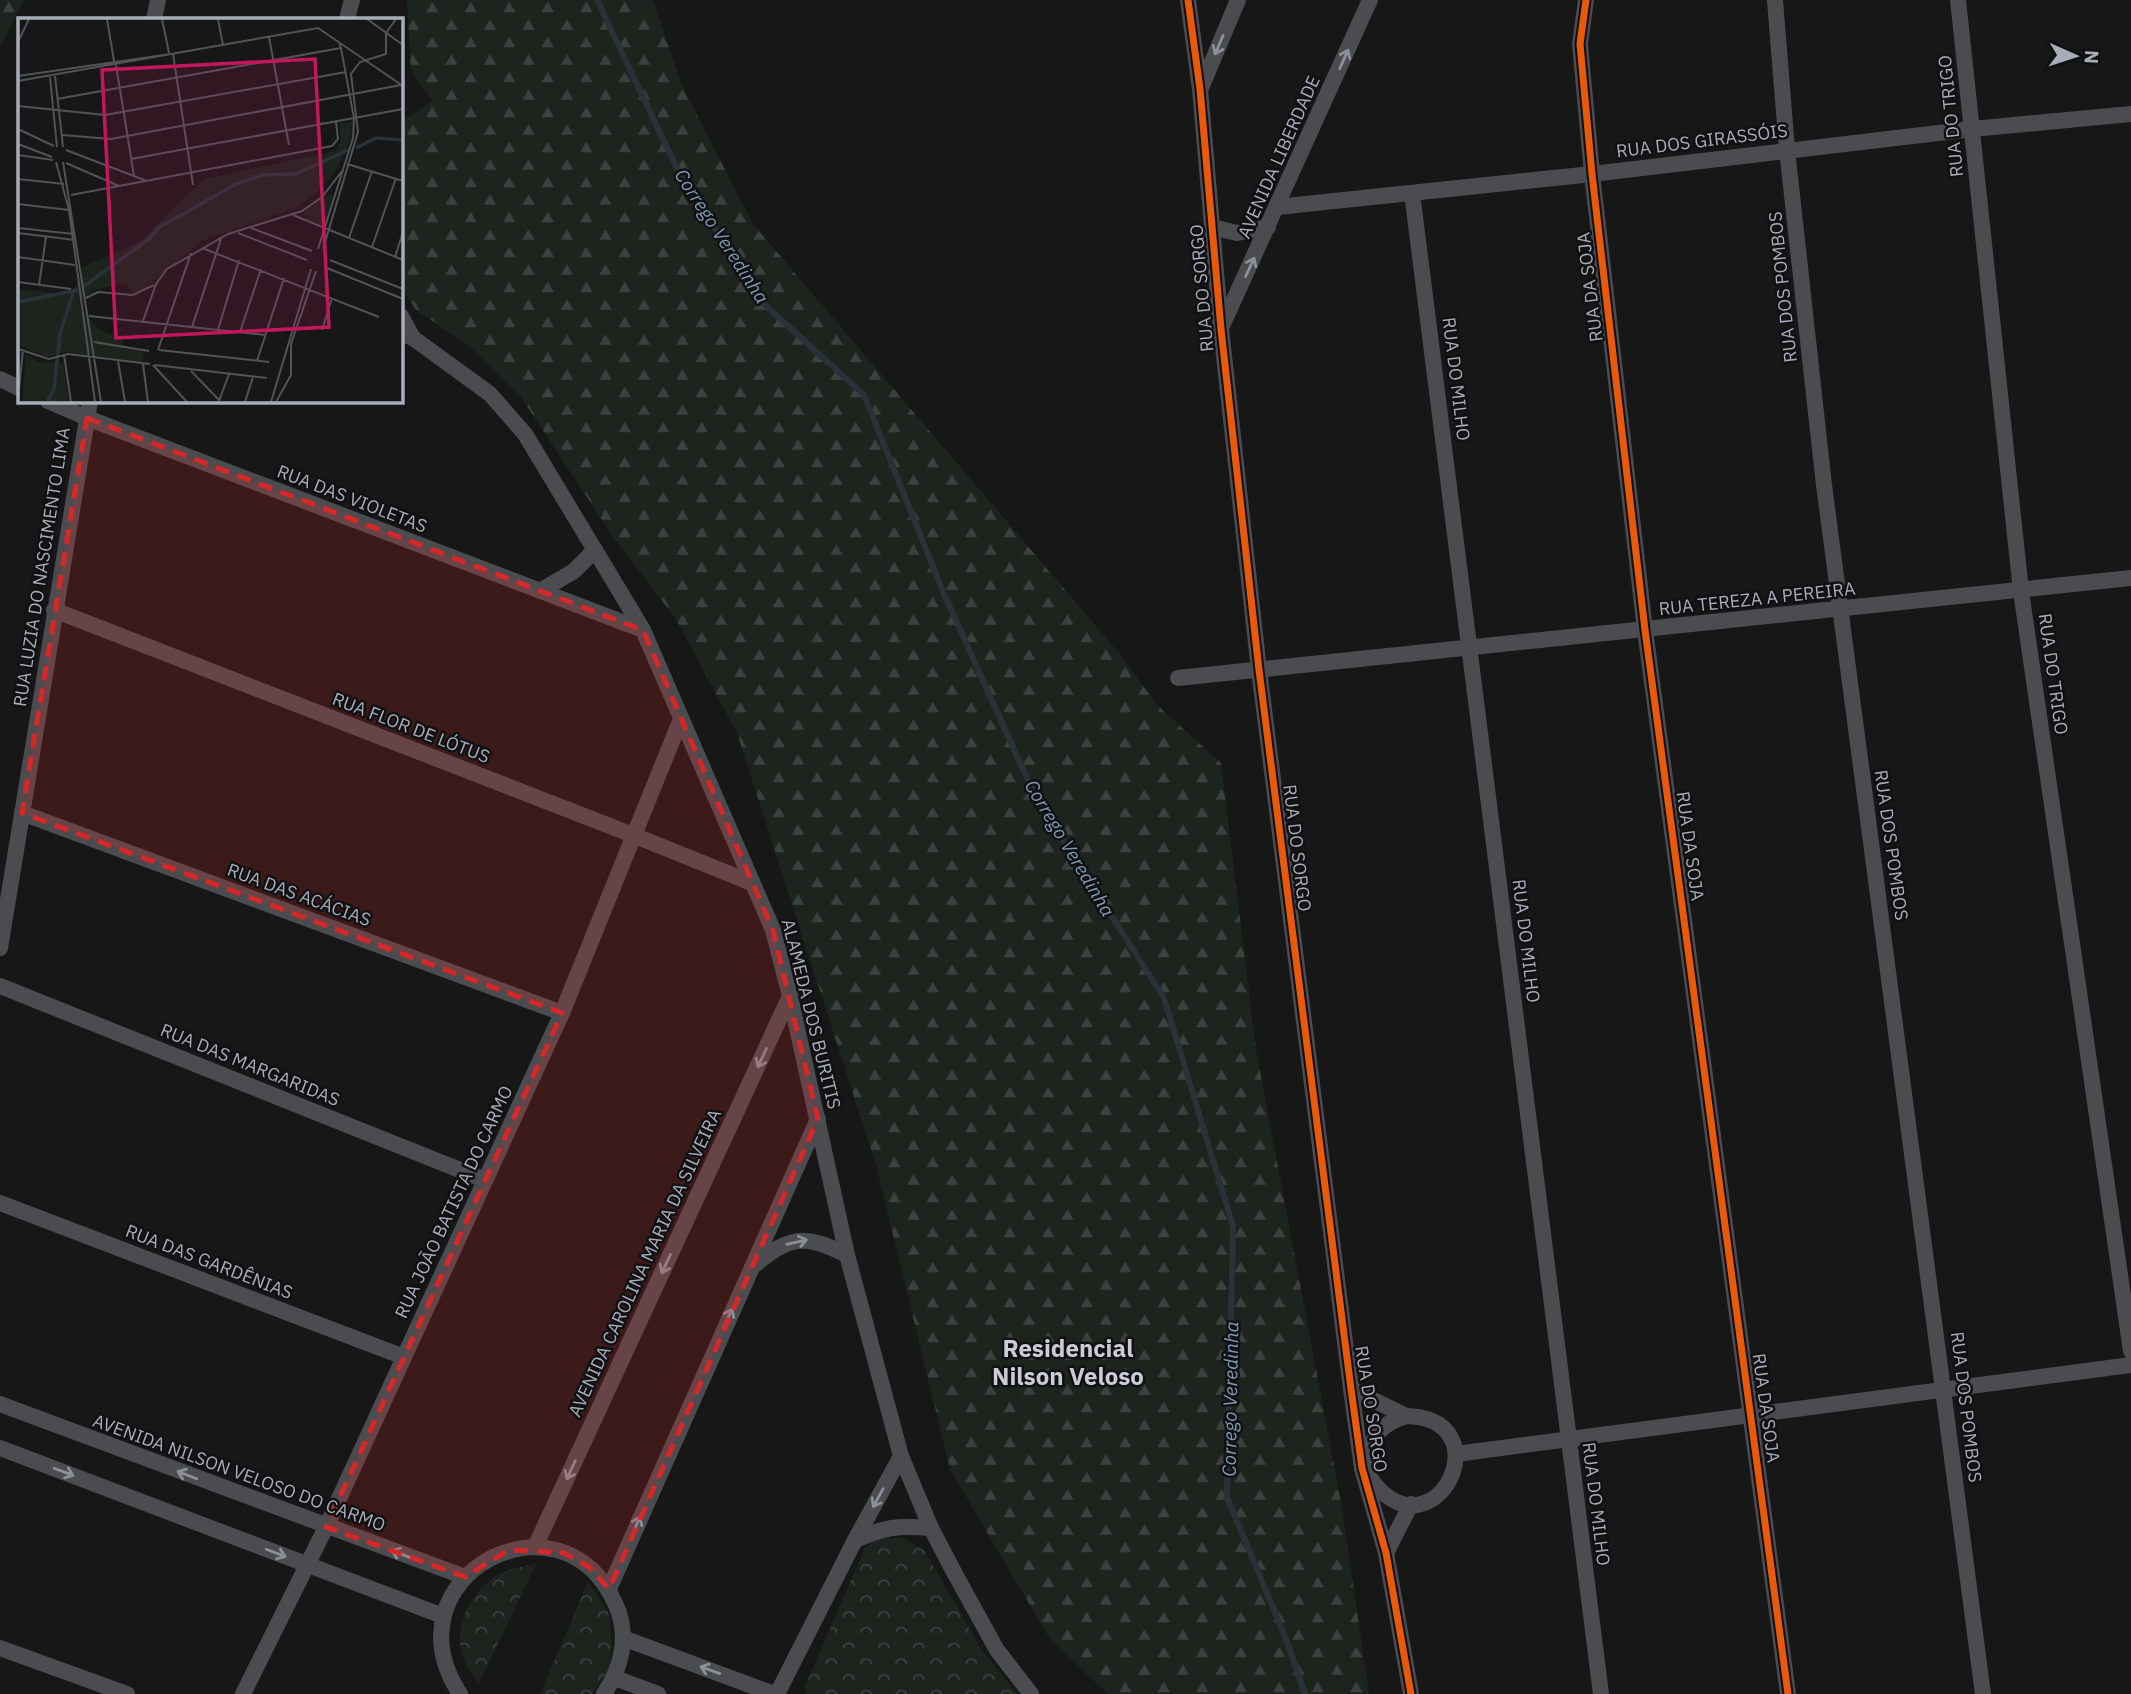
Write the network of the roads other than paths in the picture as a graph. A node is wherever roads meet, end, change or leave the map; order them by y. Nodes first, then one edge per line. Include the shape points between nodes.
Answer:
1 (158, 0) edge
2 (352, 0) edge
3 (1188, 0) edge
4 (1238, 0) edge
5 (1370, 0) edge
6 (1586, 0) edge
7 (1774, 0) edge
8 (1958, 0) edge
9 (154, 18) edge
10 (347, 18) edge
11 (1200, 89) junction
12 (2131, 114) edge
13 (1972, 129) junction
14 (1787, 150) junction
15 (1592, 174) junction
16 (1412, 193) junction
17 (1278, 208) junction
18 (1212, 227) junction
19 (1268, 228) junction
20 (1221, 329) junction
21 (407, 335) edge
22 (0, 379) edge
23 (18, 388) edge
24 (50, 402) edge
25 (90, 402) edge
26 (87, 418) junction
27 (594, 550) junction
28 (2131, 578) edge
29 (540, 591) junction
30 (2021, 591) junction
31 (54, 610) junction
32 (1840, 610) junction
33 (643, 630) junction
34 (1645, 630) junction
35 (1471, 648) junction
36 (1259, 670) junction
37 (1178, 678) dead end
38 (681, 719) junction
39 (22, 813) junction
40 (633, 835) junction
41 (752, 883) junction
42 (0, 948) edge
43 (0, 986) edge
44 (790, 996) junction
45 (562, 1013) junction
46 (818, 1119) junction
47 (485, 1180) junction
48 (0, 1203) edge
49 (847, 1255) junction
50 (751, 1268) junction
51 (2131, 1351) edge
52 (404, 1357) junction
53 (2131, 1365) edge
54 (1351, 1389) junction
55 (1945, 1390) junction
56 (0, 1404) edge
57 (1751, 1414) junction
58 (1406, 1416) junction
59 (1568, 1438) junction
60 (0, 1448) edge
61 (1456, 1454) junction
62 (901, 1456) junction
63 (1362, 1468) junction
64 (1410, 1504) junction
65 (326, 1527) junction
66 (931, 1528) junction
67 (855, 1540) junction
68 (535, 1547) junction
69 (1386, 1553) junction
70 (307, 1564) junction
71 (465, 1577) junction
72 (609, 1589) junction
73 (443, 1616) junction
74 (623, 1638) junction
75 (0, 1648) edge
76 (615, 1678) junction
77 (127, 1694) edge
78 (243, 1694) edge
79 (460, 1694) edge
80 (604, 1694) edge
81 (658, 1694) edge
82 (776, 1694) edge
83 (1031, 1694) edge
84 (1410, 1694) edge
85 (1601, 1694) edge
86 (1788, 1694) edge
87 (1983, 1694) edge

1 - 9 street
2 - 10 street
3 - 11 street, RUA DO SORGO
4 -> 11 street
17 -> 5 street, AVENIDA LIBERDADE
6 - 15 street, RUA DA SOJA via 1580,44
7 - 14 street, RUA DOS POMBOS
8 - 13 street, RUA DO TRIGO
11 - 18 street, RUA DO SORGO
12 - 13 street, RUA DOS GIRASSÓIS
13 - 14 street, RUA DOS GIRASSÓIS
13 - 30 street, RUA DO TRIGO
14 - 15 street, RUA DOS GIRASSÓIS
14 - 32 street, RUA DOS POMBOS
15 - 16 street, RUA DOS GIRASSÓIS
15 - 34 street, RUA DA SOJA
16 - 17 street, RUA DOS GIRASSÓIS
16 - 35 street, RUA DO MILHO
17 - 19 street, AVENIDA LIBERDADE
18 - 19 street via 1237,233
18 - 20 street, RUA DO SORGO
20 -> 19 street, AVENIDA LIBERDADE
20 - 36 street, RUA DO SORGO
21 - 27 street, ALAMEDA DOS BURITIS via 490,394 525,433
22 - 23 street
24 - 26 street, RUA DAS VIOLETAS
25 - 26 street, RUA LUZIA DO NASCIMENTO LIMA
26 - 29 street, RUA DAS VIOLETAS
26 - 31 street, RUA LUZIA DO NASCIMENTO LIMA
27 - 29 street via 574,571
27 - 33 street, ALAMEDA DOS BURITIS
28 - 30 street, RUA TEREZA A PEREIRA
29 - 33 street, RUA DAS VIOLETAS
30 - 32 street, RUA TEREZA A PEREIRA
30 - 51 street, RUA DO TRIGO
31 - 39 street, RUA LUZIA DO NASCIMENTO LIMA
31 - 40 street, RUA FLOR DE LÓTUS
32 - 34 street, RUA TEREZA A PEREIRA
32 - 55 street, RUA DOS POMBOS
33 - 38 street, ALAMEDA DOS BURITIS
34 - 35 street, RUA TEREZA A PEREIRA
34 - 57 street, RUA DA SOJA
35 - 36 street, RUA TEREZA A PEREIRA
35 - 59 street, RUA DO MILHO
36 - 37 street, RUA TEREZA A PEREIRA
36 - 54 street, RUA DO SORGO
38 - 40 street, RUA JOÃO BATISTA DO CARMO
38 - 41 street, ALAMEDA DOS BURITIS
39 - 42 street, RUA LUZIA DO NASCIMENTO LIMA
39 - 45 street, RUA DAS ACÁCIAS
40 - 41 street, RUA FLOR DE LÓTUS
40 - 45 street, RUA JOÃO BATISTA DO CARMO
41 - 44 street, ALAMEDA DOS BURITIS via 773,930
43 - 47 street, RUA DAS MARGARIDAS
44 - 46 street, ALAMEDA DOS BURITIS
44 -> 68 street, AVENIDA CAROLINA MARIA DA SILVEIRA
45 - 47 street, RUA JOÃO BATISTA DO CARMO
46 - 49 street, ALAMEDA DOS BURITIS
46 - 50 street
47 - 52 street, RUA JOÃO BATISTA DO CARMO
48 - 52 street, RUA DAS GARDÊNIAS
50 -> 49 street via 792,1241 808,1239
49 - 62 street, ALAMEDA DOS BURITIS
72 -> 50 street
52 - 65 street, RUA JOÃO BATISTA DO CARMO
53 - 55 street
54 - 58 street
54 - 63 street, RUA DO SORGO
55 - 57 street
55 - 87 street, RUA DOS POMBOS
65 -> 56 street, AVENIDA NILSON VELOSO DO CARMO
57 - 59 street
57 - 86 street, RUA DA SOJA
58 - 61 street via 1433,1420 1444,1429
58 - 63 street via 1381,1428
59 - 61 street
59 - 85 street, RUA DO MILHO
60 -> 70 street
61 - 64 street via 1455,1469 1439,1495
62 - 66 street, ALAMEDA DOS BURITIS
62 -> 67 street
63 - 64 street via 1383,1493
63 - 69 street, RUA DO SORGO
64 - 69 street
65 - 70 street, RUA JOÃO BATISTA DO CARMO
71 -> 65 street, AVENIDA NILSON VELOSO DO CARMO
66 - 67 street via 901,1525
66 - 83 street, ALAMEDA DOS BURITIS via 997,1650
67 - 82 street
68 - 71 street via 509,1550 485,1560
68 - 72 street via 564,1553 589,1567
69 - 84 street, RUA DO SORGO
70 - 73 street
70 - 78 street, RUA JOÃO BATISTA DO CARMO
71 - 73 street
72 - 74 street via 620,1612
73 - 79 street via 440,1646 448,1676
74 - 76 street
82 -> 74 street
75 - 77 street
76 - 80 street
76 - 81 street

